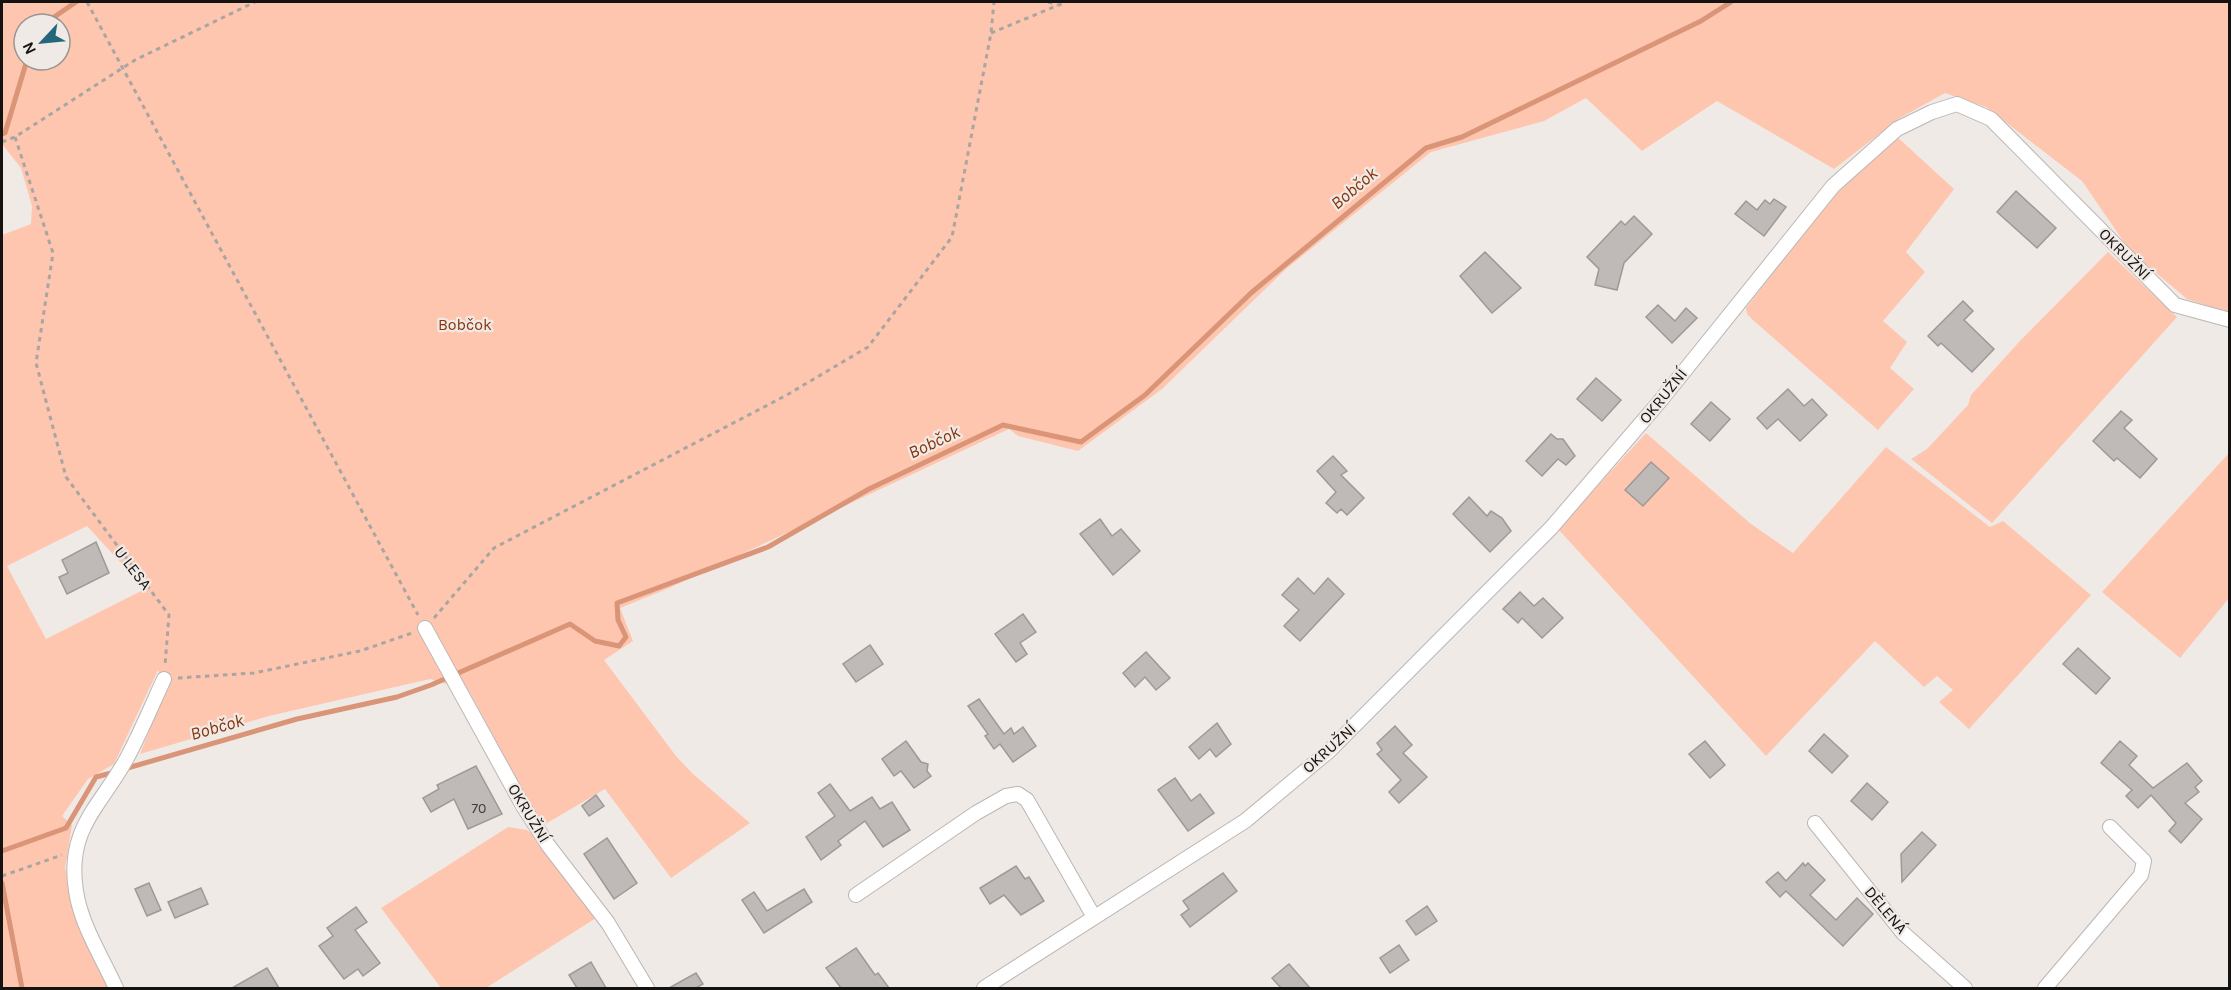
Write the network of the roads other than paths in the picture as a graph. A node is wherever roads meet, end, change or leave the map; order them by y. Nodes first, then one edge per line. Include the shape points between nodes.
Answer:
1 (2229, 320) edge
2 (425, 628) road end
3 (165, 679) road end
4 (1815, 823) dead end
5 (2110, 827) dead end
6 (856, 895) dead end
7 (1094, 917) junction
8 (116, 988) edge
9 (647, 988) edge
10 (984, 988) edge
11 (1965, 988) edge
12 (2045, 988) edge

1 - 7 street, OKRUŽNÍ via 2175,305 1991,119 1957,104 1897,129 1833,186 1647,417 1551,528 1457,626 1329,751 1245,821
2 - 9 street, OKRUŽNÍ via 523,806 608,923
3 - 8 street via 127,759 86,819 75,850 75,890 83,918
4 - 11 street, DĚLENÁ via 1903,933
5 - 12 street via 2144,861 2141,875
6 - 7 street via 976,813 1006,796 1018,794 1027,800
7 - 10 street, OKRUŽNÍ

